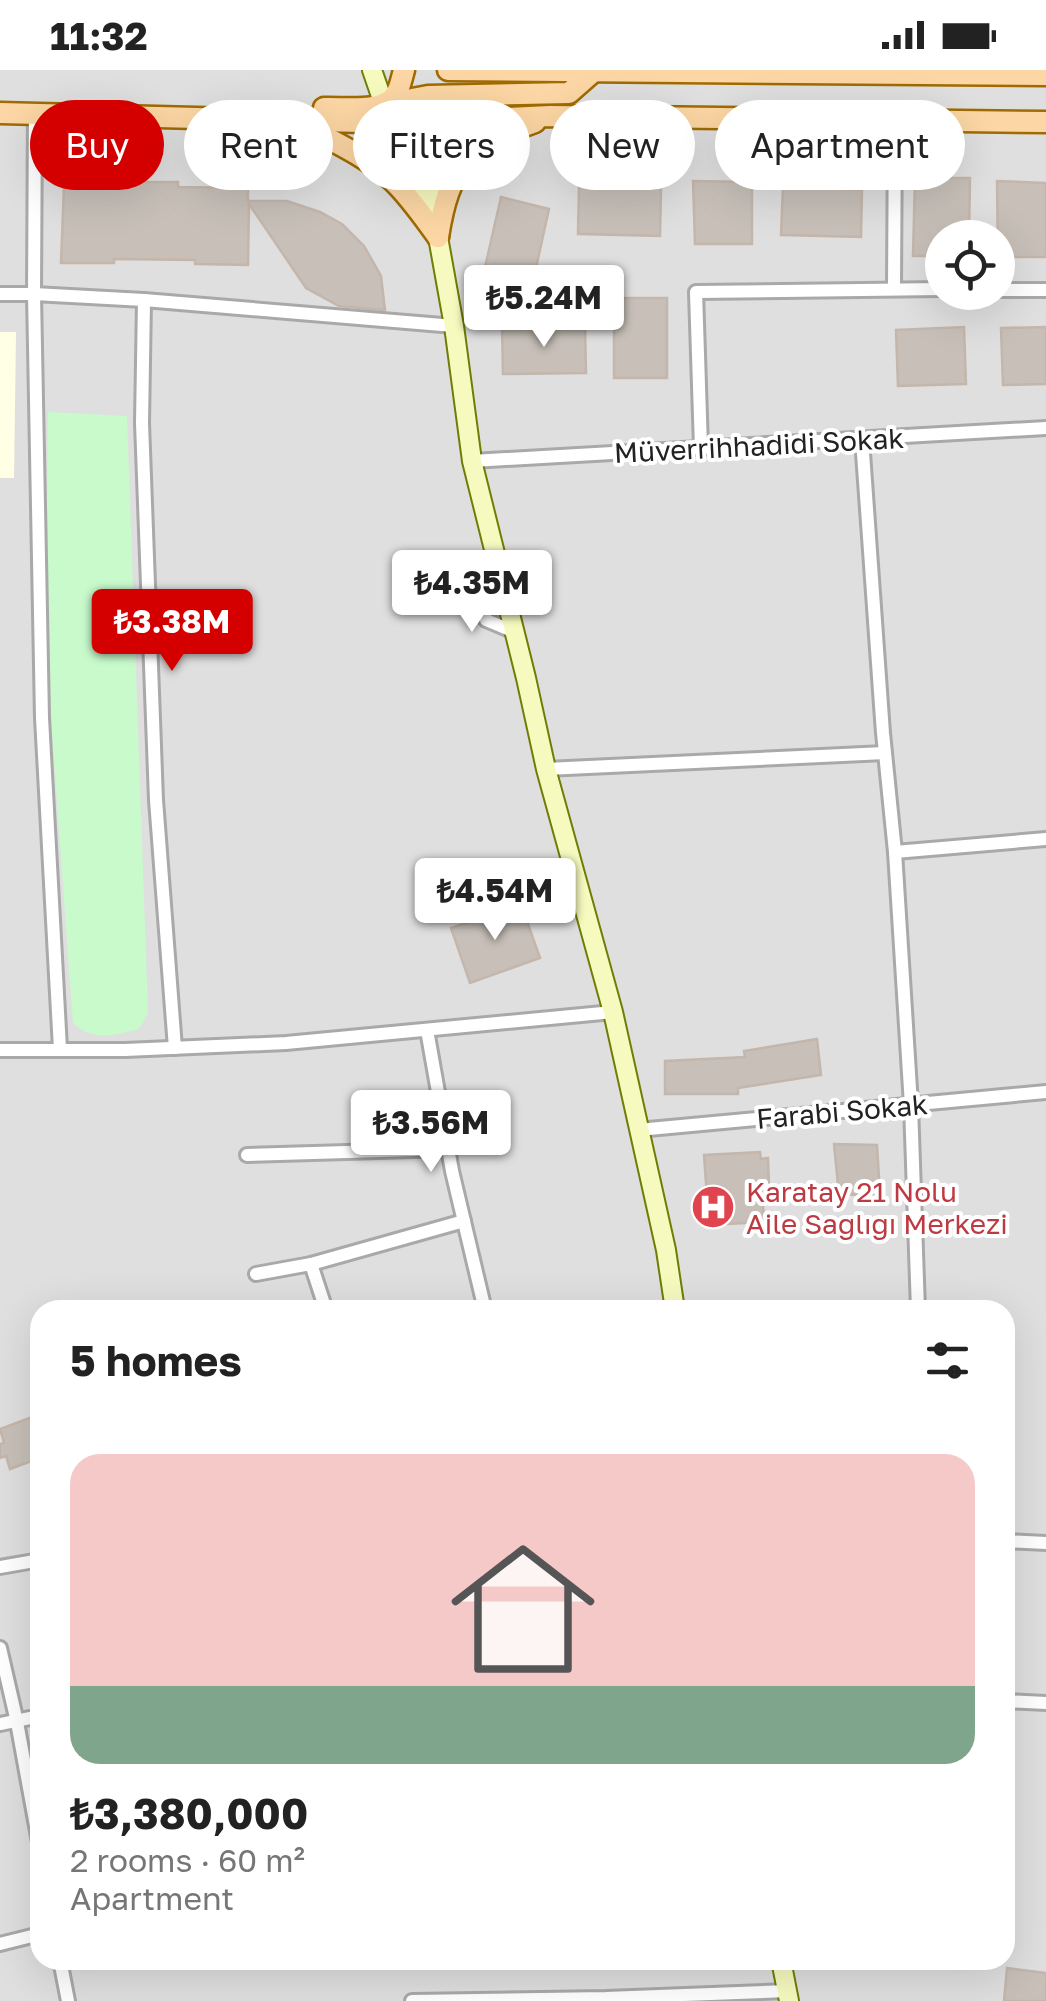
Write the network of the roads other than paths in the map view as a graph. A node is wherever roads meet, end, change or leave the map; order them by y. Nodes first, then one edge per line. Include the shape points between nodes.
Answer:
1 (372, 70) edge
2 (404, 70) edge
3 (448, 70) edge
4 (537, 71) edge
5 (594, 72) edge
6 (942, 72) edge
7 (1046, 75) edge
8 (412, 99) joint
9 (388, 100) edge
10 (396, 100) edge
11 (0, 113) edge
12 (30, 113) edge
13 (530, 116) edge
14 (550, 116) joint
15 (965, 122) edge
16 (1046, 122) edge
17 (333, 141) edge
18 (35, 190) edge
19 (419, 190) edge
20 (433, 190) edge
21 (895, 190) edge
22 (438, 237) junction
23 (894, 289) junction
24 (925, 290) edge
25 (1015, 290) edge
26 (1046, 290) edge
27 (0, 294) edge
28 (34, 294) junction
29 (144, 300) junction
30 (454, 326) junction
31 (1046, 428) edge
32 (862, 439) junction
33 (701, 448) junction
34 (472, 461) junction
35 (885, 753) junction
36 (546, 768) junction
37 (1046, 839) edge
38 (896, 852) junction
39 (613, 1012) junction
40 (428, 1030) junction
41 (60, 1048) junction
42 (174, 1048) junction
43 (0, 1050) edge
44 (1046, 1092) edge
45 (911, 1105) junction
46 (638, 1130) junction
47 (448, 1149) junction
48 (247, 1156) dead end
49 (464, 1221) junction
50 (311, 1264) junction
51 (256, 1274) dead end
52 (323, 1300) edge
53 (484, 1300) edge
54 (674, 1300) edge
55 (918, 1300) edge
56 (1015, 1541) edge
57 (1046, 1542) edge
58 (30, 1562) edge
59 (0, 1567) edge
60 (0, 1648) edge
61 (1015, 1701) edge
62 (1046, 1702) edge
63 (30, 1719) edge
64 (18, 1722) junction
65 (0, 1724) edge
66 (30, 1791) edge
67 (30, 1936) edge
68 (0, 1944) edge
69 (62, 1970) edge
70 (783, 1970) edge
71 (788, 1996) edge
72 (68, 2001) edge
73 (412, 2001) edge
74 (451, 2001) edge

1 - 9 street
2 - 8 street
2 - 10 main road
3 - 4 main road
4 - 5 main road
5 - 6 main road
5 - 8 main road via 569,93
6 - 7 main road
11 - 12 main road
13 - 14 main road
14 - 22 main road via 482,147 456,172
15 - 16 main road
17 - 22 main road via 390,178
18 - 28 street
19 - 22 street
20 - 22 street
21 - 23 street
22 - 30 street
23 - 24 street
23 - 33 street via 696,292
25 - 26 street
27 - 28 street
28 - 29 street
28 - 41 street via 42,718
29 - 30 street
29 - 42 street via 156,800
30 - 34 street
31 - 32 street, Müverrihhadidi Sokak
32 - 33 street, Müverrihhadidi Sokak
32 - 35 street
33 - 34 street, Müverrihhadidi Sokak
34 - 36 street
35 - 36 street
35 - 38 street
36 - 39 street
37 - 38 street
38 - 45 street
39 - 40 street
39 - 46 street
40 - 42 street
40 - 47 street
41 - 42 street
41 - 43 street
44 - 45 street, Farabi Sokak
45 - 46 street, Farabi Sokak
45 - 55 street
46 - 54 street
47 - 48 street
47 - 49 street
49 - 50 street
49 - 53 street
50 - 51 street
50 - 52 street
56 - 57 street
58 - 59 street
60 - 64 street
61 - 62 street
63 - 64 street
64 - 65 street
64 - 66 street
67 - 68 street
69 - 72 street
70 - 71 street
71 - 74 street
73 - 74 street

